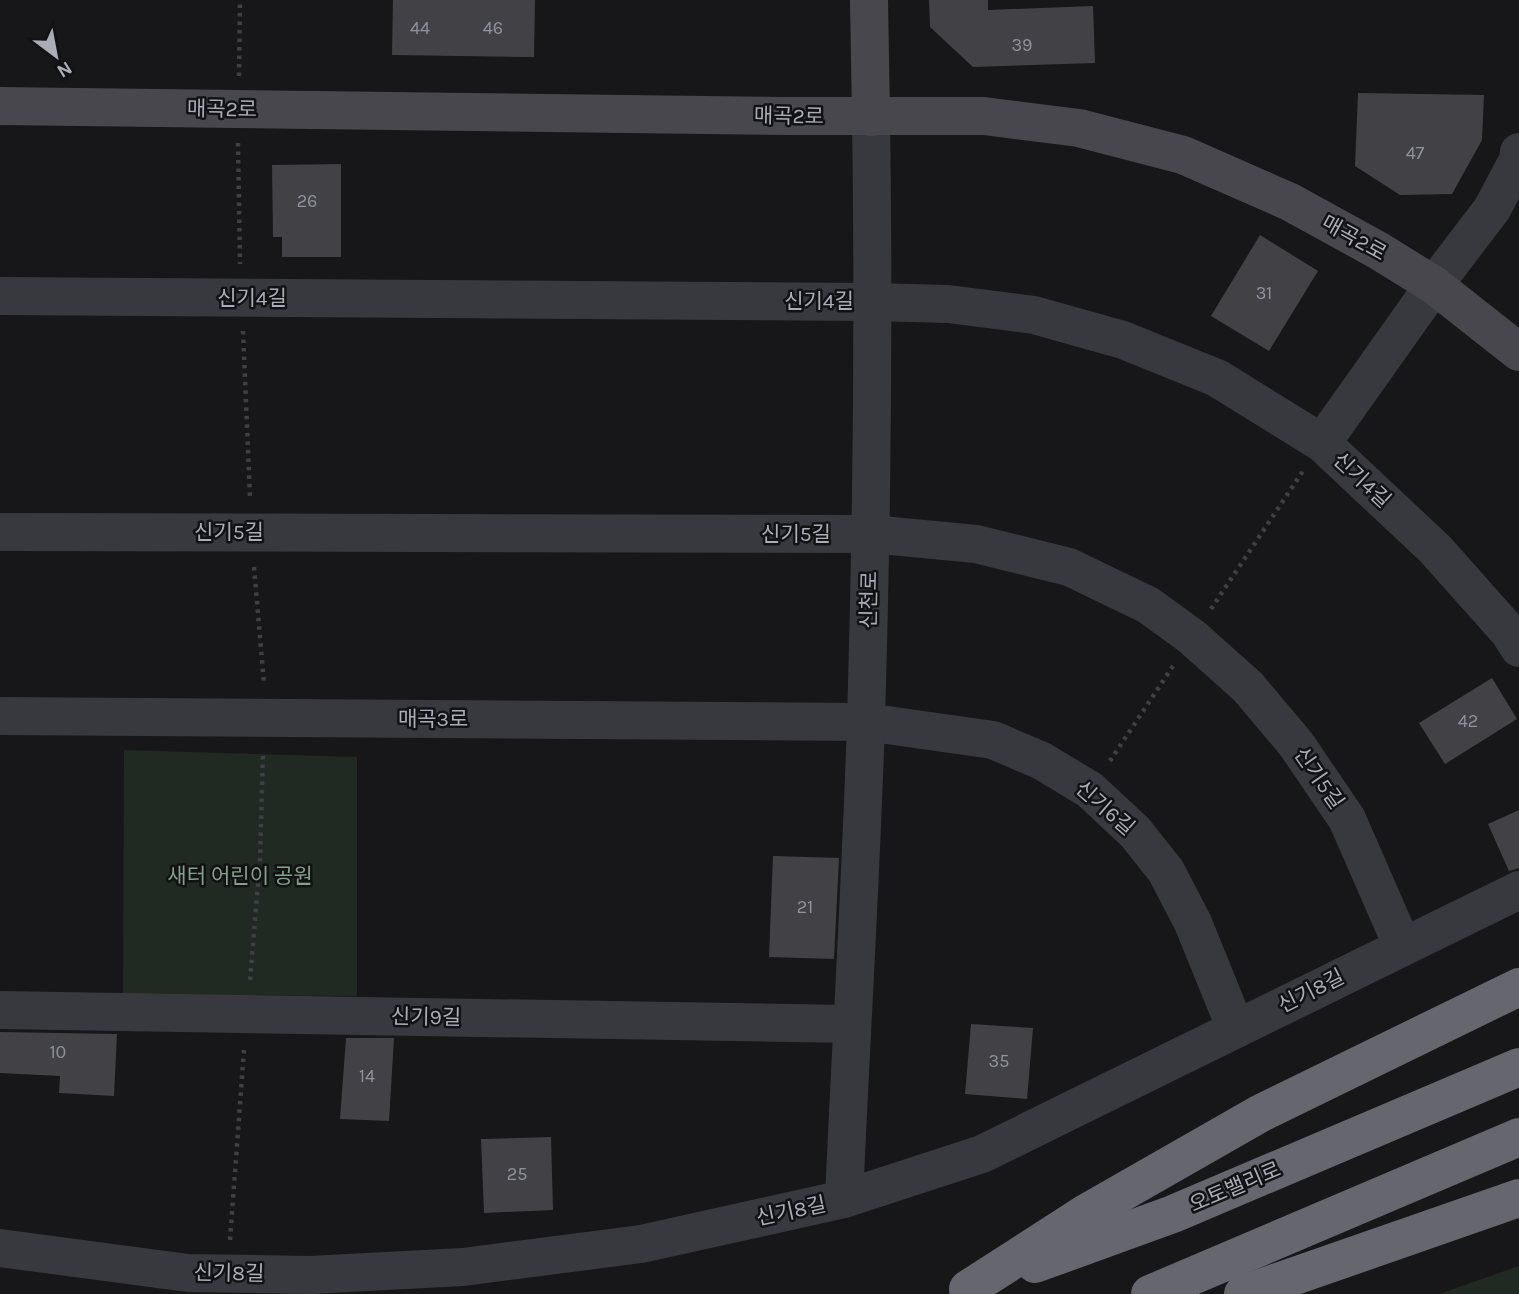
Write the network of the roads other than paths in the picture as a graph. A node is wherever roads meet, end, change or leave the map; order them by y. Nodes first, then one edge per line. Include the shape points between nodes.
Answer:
1 (869, 0) edge
2 (0, 106) edge
3 (871, 117) junction
4 (1519, 152) edge
5 (1434, 285) junction
6 (0, 296) edge
7 (873, 302) junction
8 (1519, 352) edge
9 (1322, 443) junction
10 (0, 531) edge
11 (870, 534) junction
12 (1519, 648) edge
13 (0, 716) edge
14 (866, 722) junction
15 (1519, 890) edge
16 (1402, 945) junction
17 (1519, 987) edge
18 (0, 1010) edge
19 (851, 1024) junction
20 (1236, 1029) junction
21 (1519, 1067) edge
22 (1519, 1137) edge
23 (1519, 1198) edge
24 (844, 1199) junction
25 (0, 1248) edge
26 (957, 1292) edge
27 (1150, 1294) edge
28 (1243, 1294) edge

1 - 3 street, 신천로
2 - 3 street, 매곡2로
3 - 5 street, 매곡2로 via 984,116 1079,128 1183,155 1290,202
3 - 7 street, 신천로
4 - 5 street via 1492,209
5 - 8 street, 매곡2로
5 - 9 street
6 - 7 street, 신기4길
7 - 9 street, 신기4길 via 948,304 1034,316 1123,340 1217,378
7 - 11 street, 신천로
9 - 12 street, 신기4길 via 1435,549
10 - 11 street, 신기5길
11 - 14 street, 신천로
11 - 16 street, 신기5길 via 976,544 1069,567 1148,605 1192,637 1248,687 1311,765 1347,819
13 - 14 street, 매곡3로
14 - 19 street, 신천로
14 - 20 street, 신기6길 via 993,740 1042,761 1090,790 1135,832 1166,871 1193,923
15 - 16 street, 신기8길
16 - 20 street, 신기8길
17 - 26 highway via 1261,1113
18 - 19 street, 신기9길
19 - 24 street, 신천로
20 - 24 street, 신기8길 via 982,1154
21 - 26 highway, 오토밸리로 via 1173,1214
22 - 27 highway
23 - 28 highway
24 - 25 street, 신기8길 via 641,1244 463,1267 310,1275 188,1273

